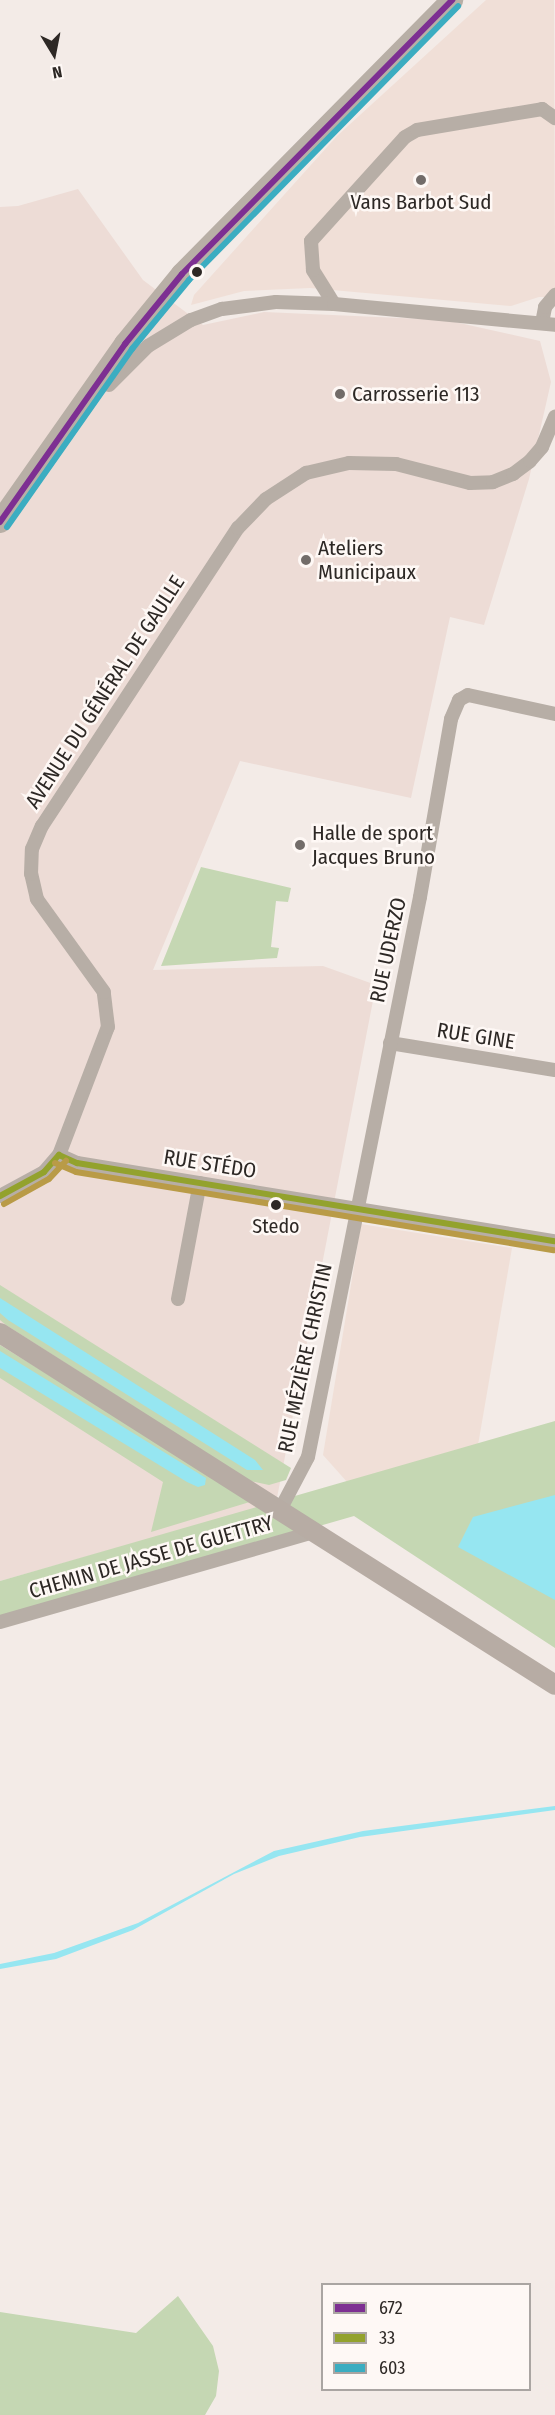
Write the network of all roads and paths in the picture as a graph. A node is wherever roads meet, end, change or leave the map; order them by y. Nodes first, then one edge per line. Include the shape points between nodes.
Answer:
1 (452, 0) edge
2 (555, 118) edge
3 (555, 295) edge
4 (334, 304) junction
5 (549, 324) edge
6 (80, 408) junction
7 (555, 417) edge
8 (0, 522) edge
9 (555, 714) edge
10 (390, 1043) junction
11 (555, 1070) edge
12 (59, 1155) junction
13 (200, 1183) junction
14 (0, 1196) edge
15 (357, 1208) junction
16 (555, 1241) edge
17 (177, 1299) dead end
18 (0, 1334) edge
19 (280, 1510) junction
20 (314, 1532) junction
21 (0, 1622) edge
22 (555, 1685) edge

1 - 6 main road via 182,274 143,320
2 - 4 street via 542,109 417,130 405,137 311,241 313,270
3 - 5 street via 544,308
4 - 5 street
4 - 6 street via 276,302 222,309 191,321 148,346 118,372 99,400
6 - 8 main road
7 - 12 street, AVENUE DU GÉNÉRAL DE GAULLE via 542,447 530,461 493,482 470,483 396,464 350,463 306,473 266,499 238,528 42,826 32,849 31,874 37,898 97,980 108,1009 105,1041
9 - 10 street, RUE UDERZO via 478,696 468,695 459,700 451,718
10 - 11 street, RUE GINE
10 - 15 street, RUE UDERZO
12 - 13 street, RUE STÉDO via 77,1163
12 - 14 street, AVENUE DU GÉNÉRAL DE GAULLE via 44,1172
13 - 15 street, RUE STÉDO
13 - 17 street
15 - 16 street, RUE STÉDO
15 - 19 street, RUE MÉZIÈRE CHRISTIN via 308,1457
18 - 19 street
19 - 20 street
20 - 21 street, CHEMIN DE JASSE DE GUETTRY
20 - 22 street

